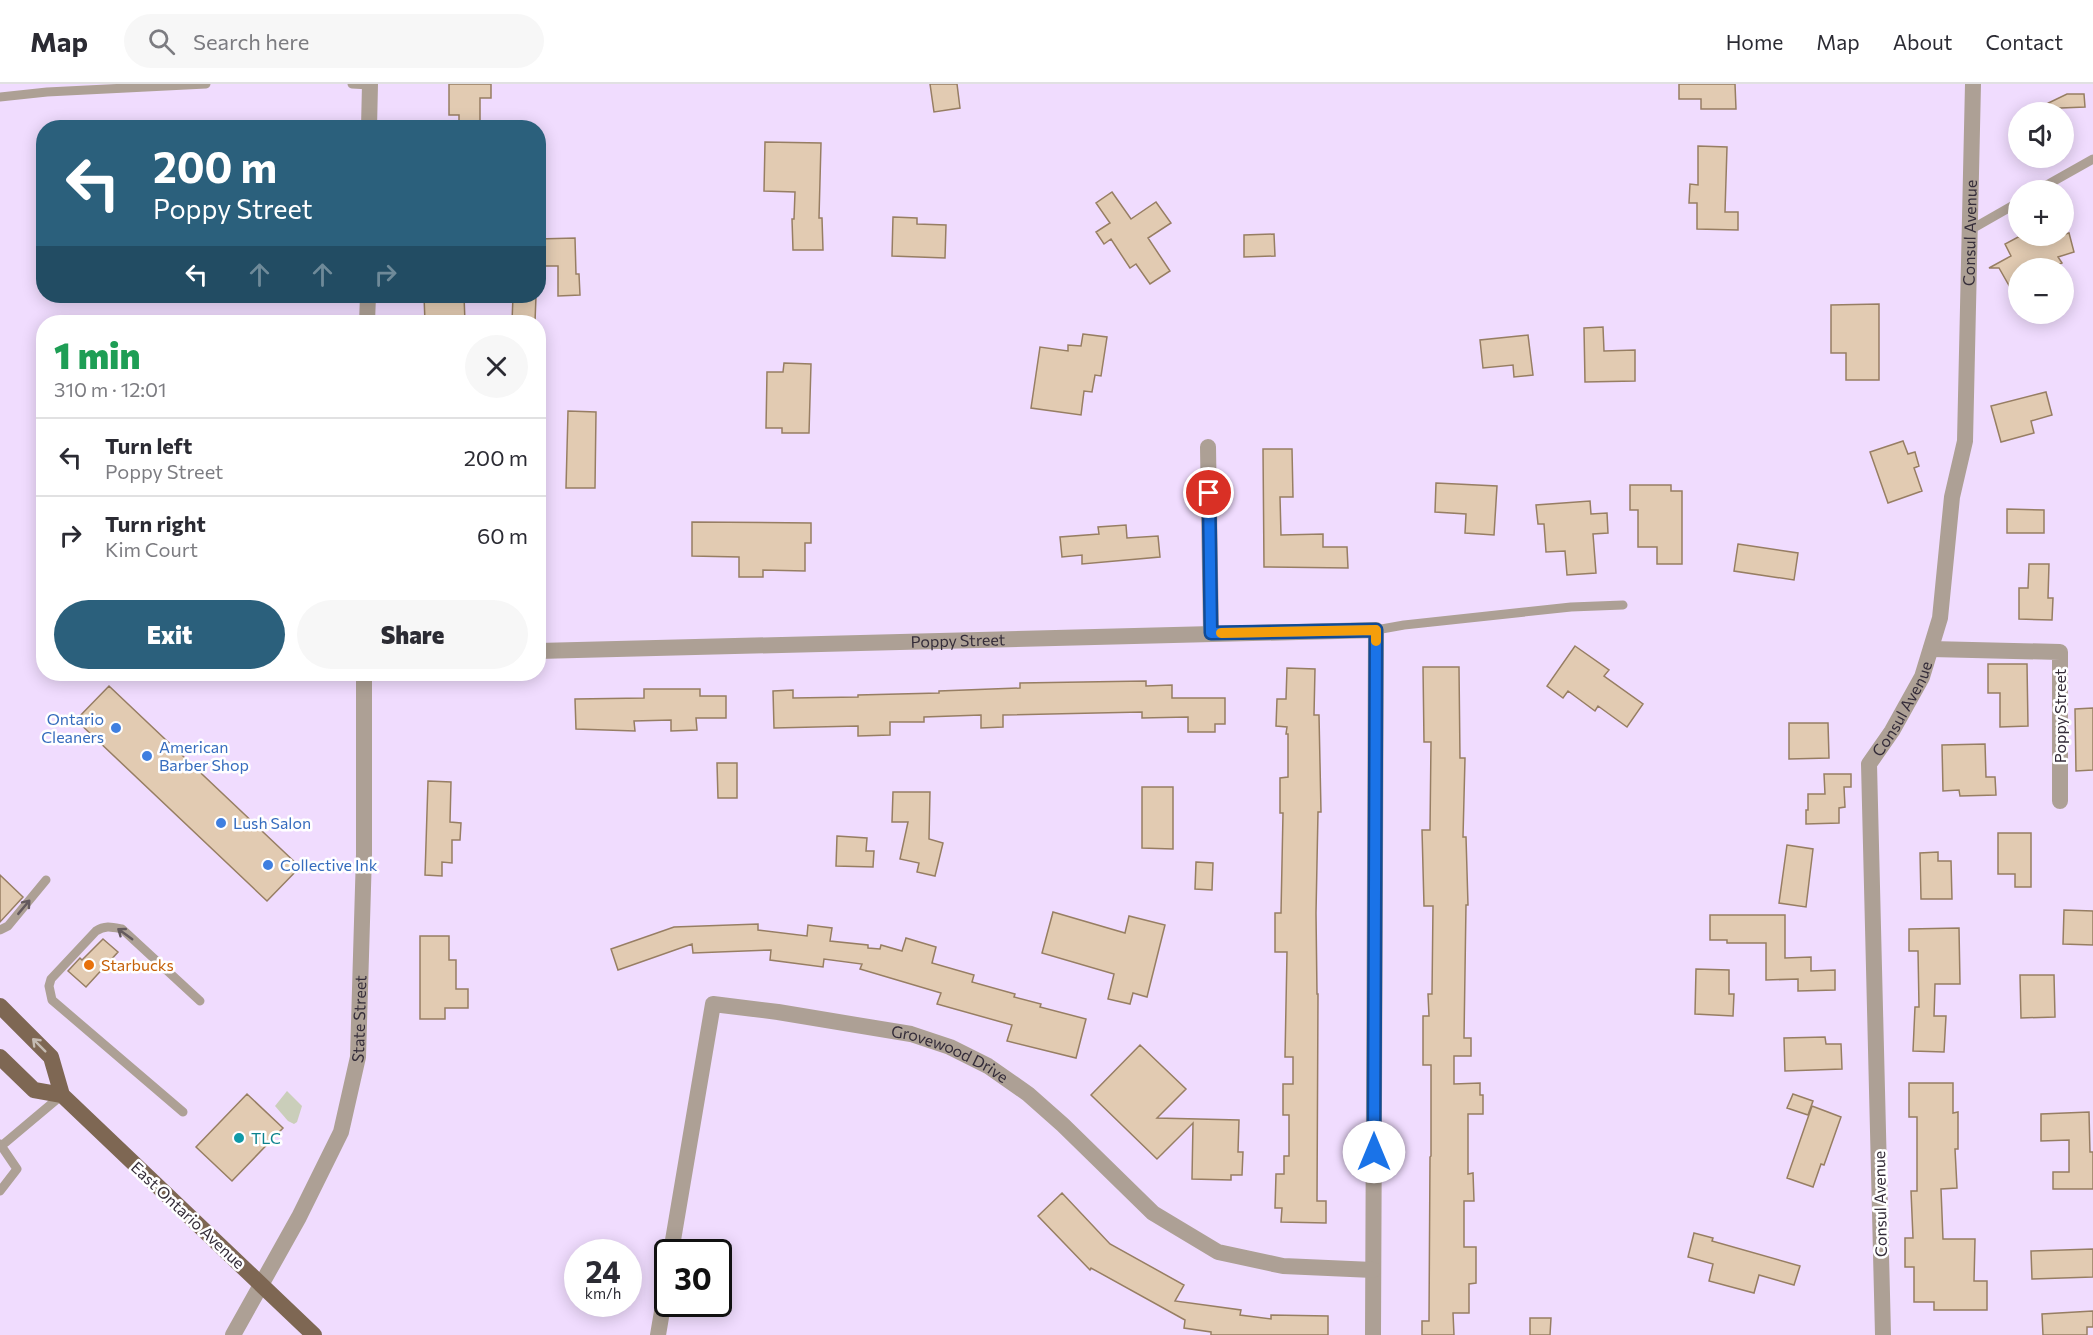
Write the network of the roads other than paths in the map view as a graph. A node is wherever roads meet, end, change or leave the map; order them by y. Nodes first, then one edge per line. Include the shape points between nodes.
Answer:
1 (206, 84) edge
2 (352, 84) edge
3 (370, 84) edge
4 (1973, 84) edge
5 (0, 97) edge
6 (369, 120) edge
7 (2093, 159) edge
8 (2056, 180) edge
9 (2008, 208) edge
10 (1970, 230) junction
11 (1208, 447) dead end
12 (1623, 605) dead end
13 (1376, 630) junction
14 (1211, 633) junction
15 (1930, 648) junction
16 (546, 651) edge
17 (364, 681) edge
18 (2060, 801) dead end
19 (46, 880) dead end
20 (0, 930) edge
21 (200, 1001) dead end
22 (0, 1006) edge
23 (0, 1057) edge
24 (62, 1095) junction
25 (183, 1112) dead end
26 (1, 1146) edge
27 (0, 1191) edge
28 (673, 1239) edge
29 (1373, 1270) junction
30 (262, 1284) junction
31 (661, 1317) edge
32 (233, 1335) edge
33 (314, 1335) edge
34 (658, 1335) edge
35 (1373, 1335) edge
36 (1883, 1335) edge

1 - 5 lane
2 - 3 lane
3 - 6 street
4 - 10 street, Consul Avenue
7 - 8 lane
9 - 10 lane
10 - 15 street, Consul Avenue via 1965,441 1952,497 1940,618
11 - 14 street
12 - 13 lane
13 - 14 street, Poppy Street
13 - 29 street
14 - 16 street, Poppy Street
15 - 18 street, Poppy Street via 2060,652
15 - 36 street, Consul Avenue via 1922,677 1869,764
17 - 30 street, State Street via 358,1057 340,1132
20 -> 19 lane via 8,926
21 -> 25 lane via 122,929 111,926 96,931 51,979 49,986 52,1000
24 -> 22 main road via 51,1057
23 - 24 main road via 34,1090
24 - 26 lane
24 - 30 main road, East Ontario Avenue
26 - 27 lane via 17,1169
28 - 29 street, Grovewood Drive via 713,1004 910,1034 950,1047 988,1066 1028,1094 1153,1213 1218,1252 1283,1266
29 - 35 street
30 - 32 street, State Street
30 - 33 main road, East Ontario Avenue
31 - 34 street

